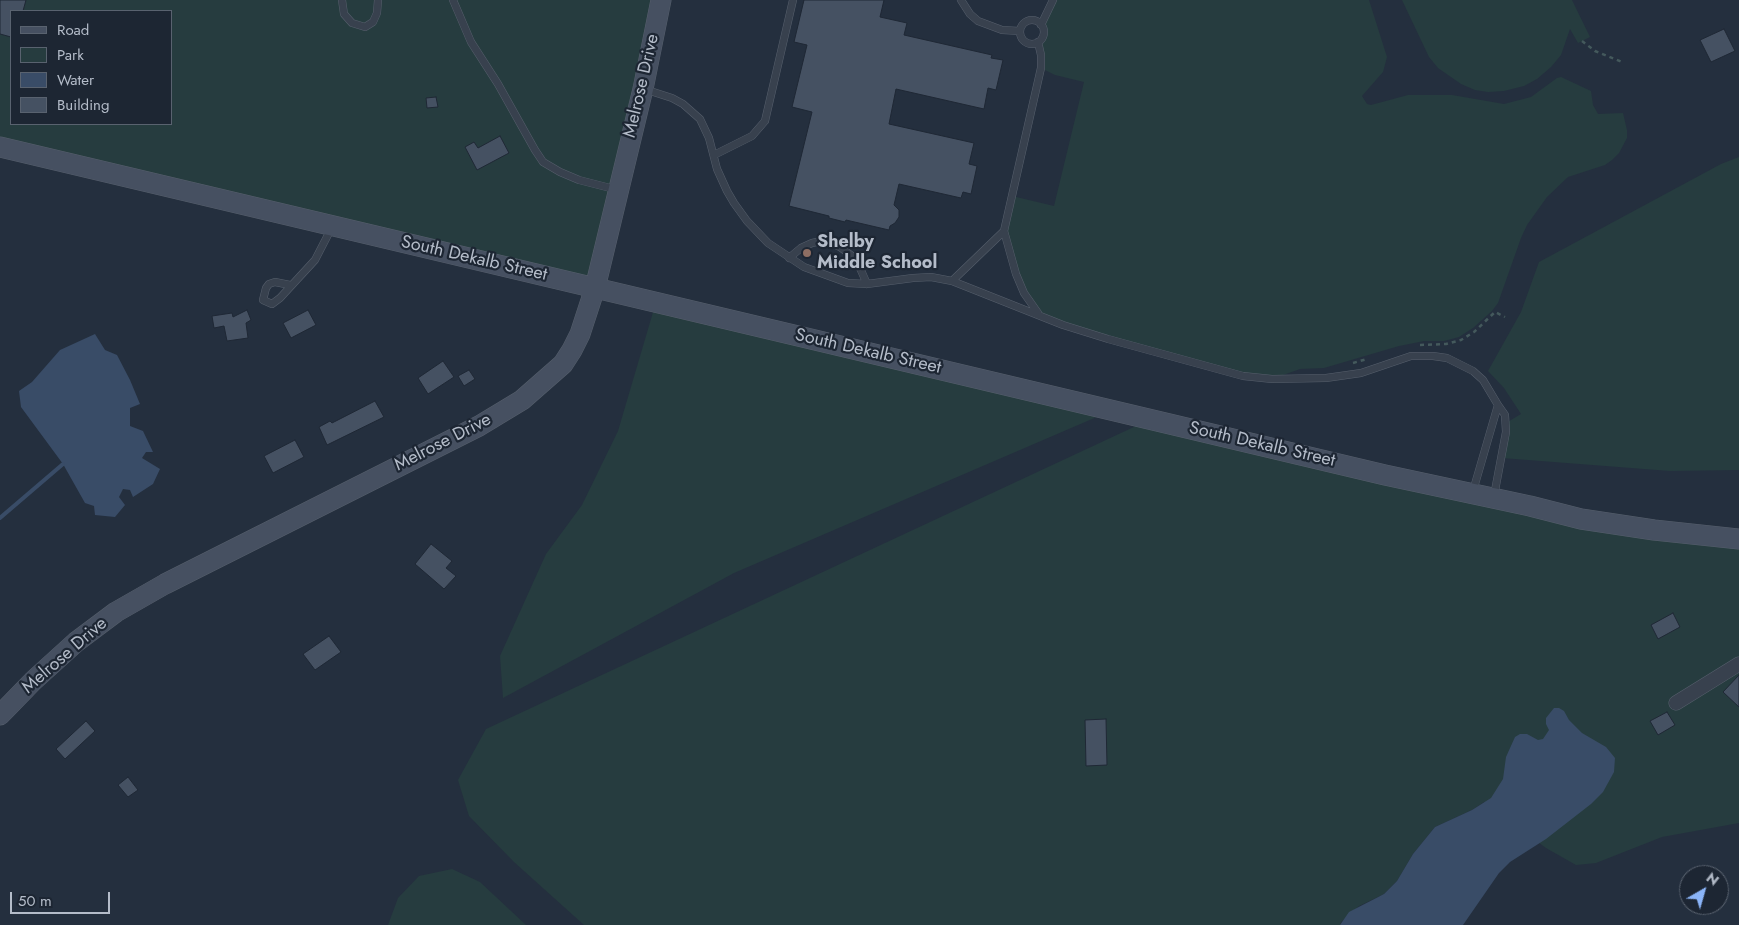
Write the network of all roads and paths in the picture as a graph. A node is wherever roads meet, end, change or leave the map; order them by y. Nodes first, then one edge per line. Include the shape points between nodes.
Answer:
1 (342, 0) edge
2 (378, 0) edge
3 (453, 0) edge
4 (662, 0) edge
5 (793, 0) edge
6 (961, 0) edge
7 (1053, 0) edge
8 (1041, 25) junction
9 (1020, 31) junction
10 (1582, 41) dead end
11 (1038, 42) junction
12 (1622, 62) dead end
13 (643, 89) junction
14 (0, 147) edge
15 (714, 155) junction
16 (619, 190) junction
17 (333, 226) junction
18 (1004, 231) junction
19 (789, 258) junction
20 (952, 281) junction
21 (867, 284) junction
22 (290, 285) dead end
23 (595, 288) junction
24 (1038, 314) junction
25 (1498, 405) junction
26 (1472, 494) junction
27 (1493, 498) junction
28 (1739, 539) edge
29 (1739, 664) edge
30 (1676, 703) dead end
31 (0, 715) edge

1 - 2 lane via 344,14 352,23 365,27 373,22
3 - 16 lane via 470,42 543,162 579,180
4 - 13 main road, Melrose Drive
5 - 15 lane via 766,121 752,136
6 - 9 lane via 978,21 1002,30
7 - 8 lane
8 - 9 lane via 1029,20
8 - 11 lane via 1044,34
9 - 11 lane via 1024,41 1030,44
10 - 12 path via 1595,51
11 - 18 lane via 1041,68
13 - 15 lane via 672,98 692,111 705,128
13 - 16 main road, Melrose Drive
14 - 17 main road, South Dekalb Street
15 - 19 lane via 727,192 743,215 768,244
16 - 23 main road, Melrose Drive
17 - 22 lane via 315,260
17 - 23 main road, South Dekalb Street
18 - 20 lane
18 - 24 lane via 1016,274
19 - 21 lane via 848,283
19 - 21 lane via 812,243 831,243 852,256
20 - 21 lane via 931,277
20 - 24 lane
23 - 26 main road, South Dekalb Street
23 - 31 main road, Melrose Drive via 580,334 563,364 522,400 479,426 116,612 76,642
24 - 25 lane via 1108,339 1243,376 1302,380 1348,376 1411,356 1447,358 1483,380
25 - 26 lane
25 - 27 lane via 1505,415 1506,432
26 - 27 main road, South Dekalb Street
27 - 28 main road, South Dekalb Street via 1581,520
29 - 30 street

